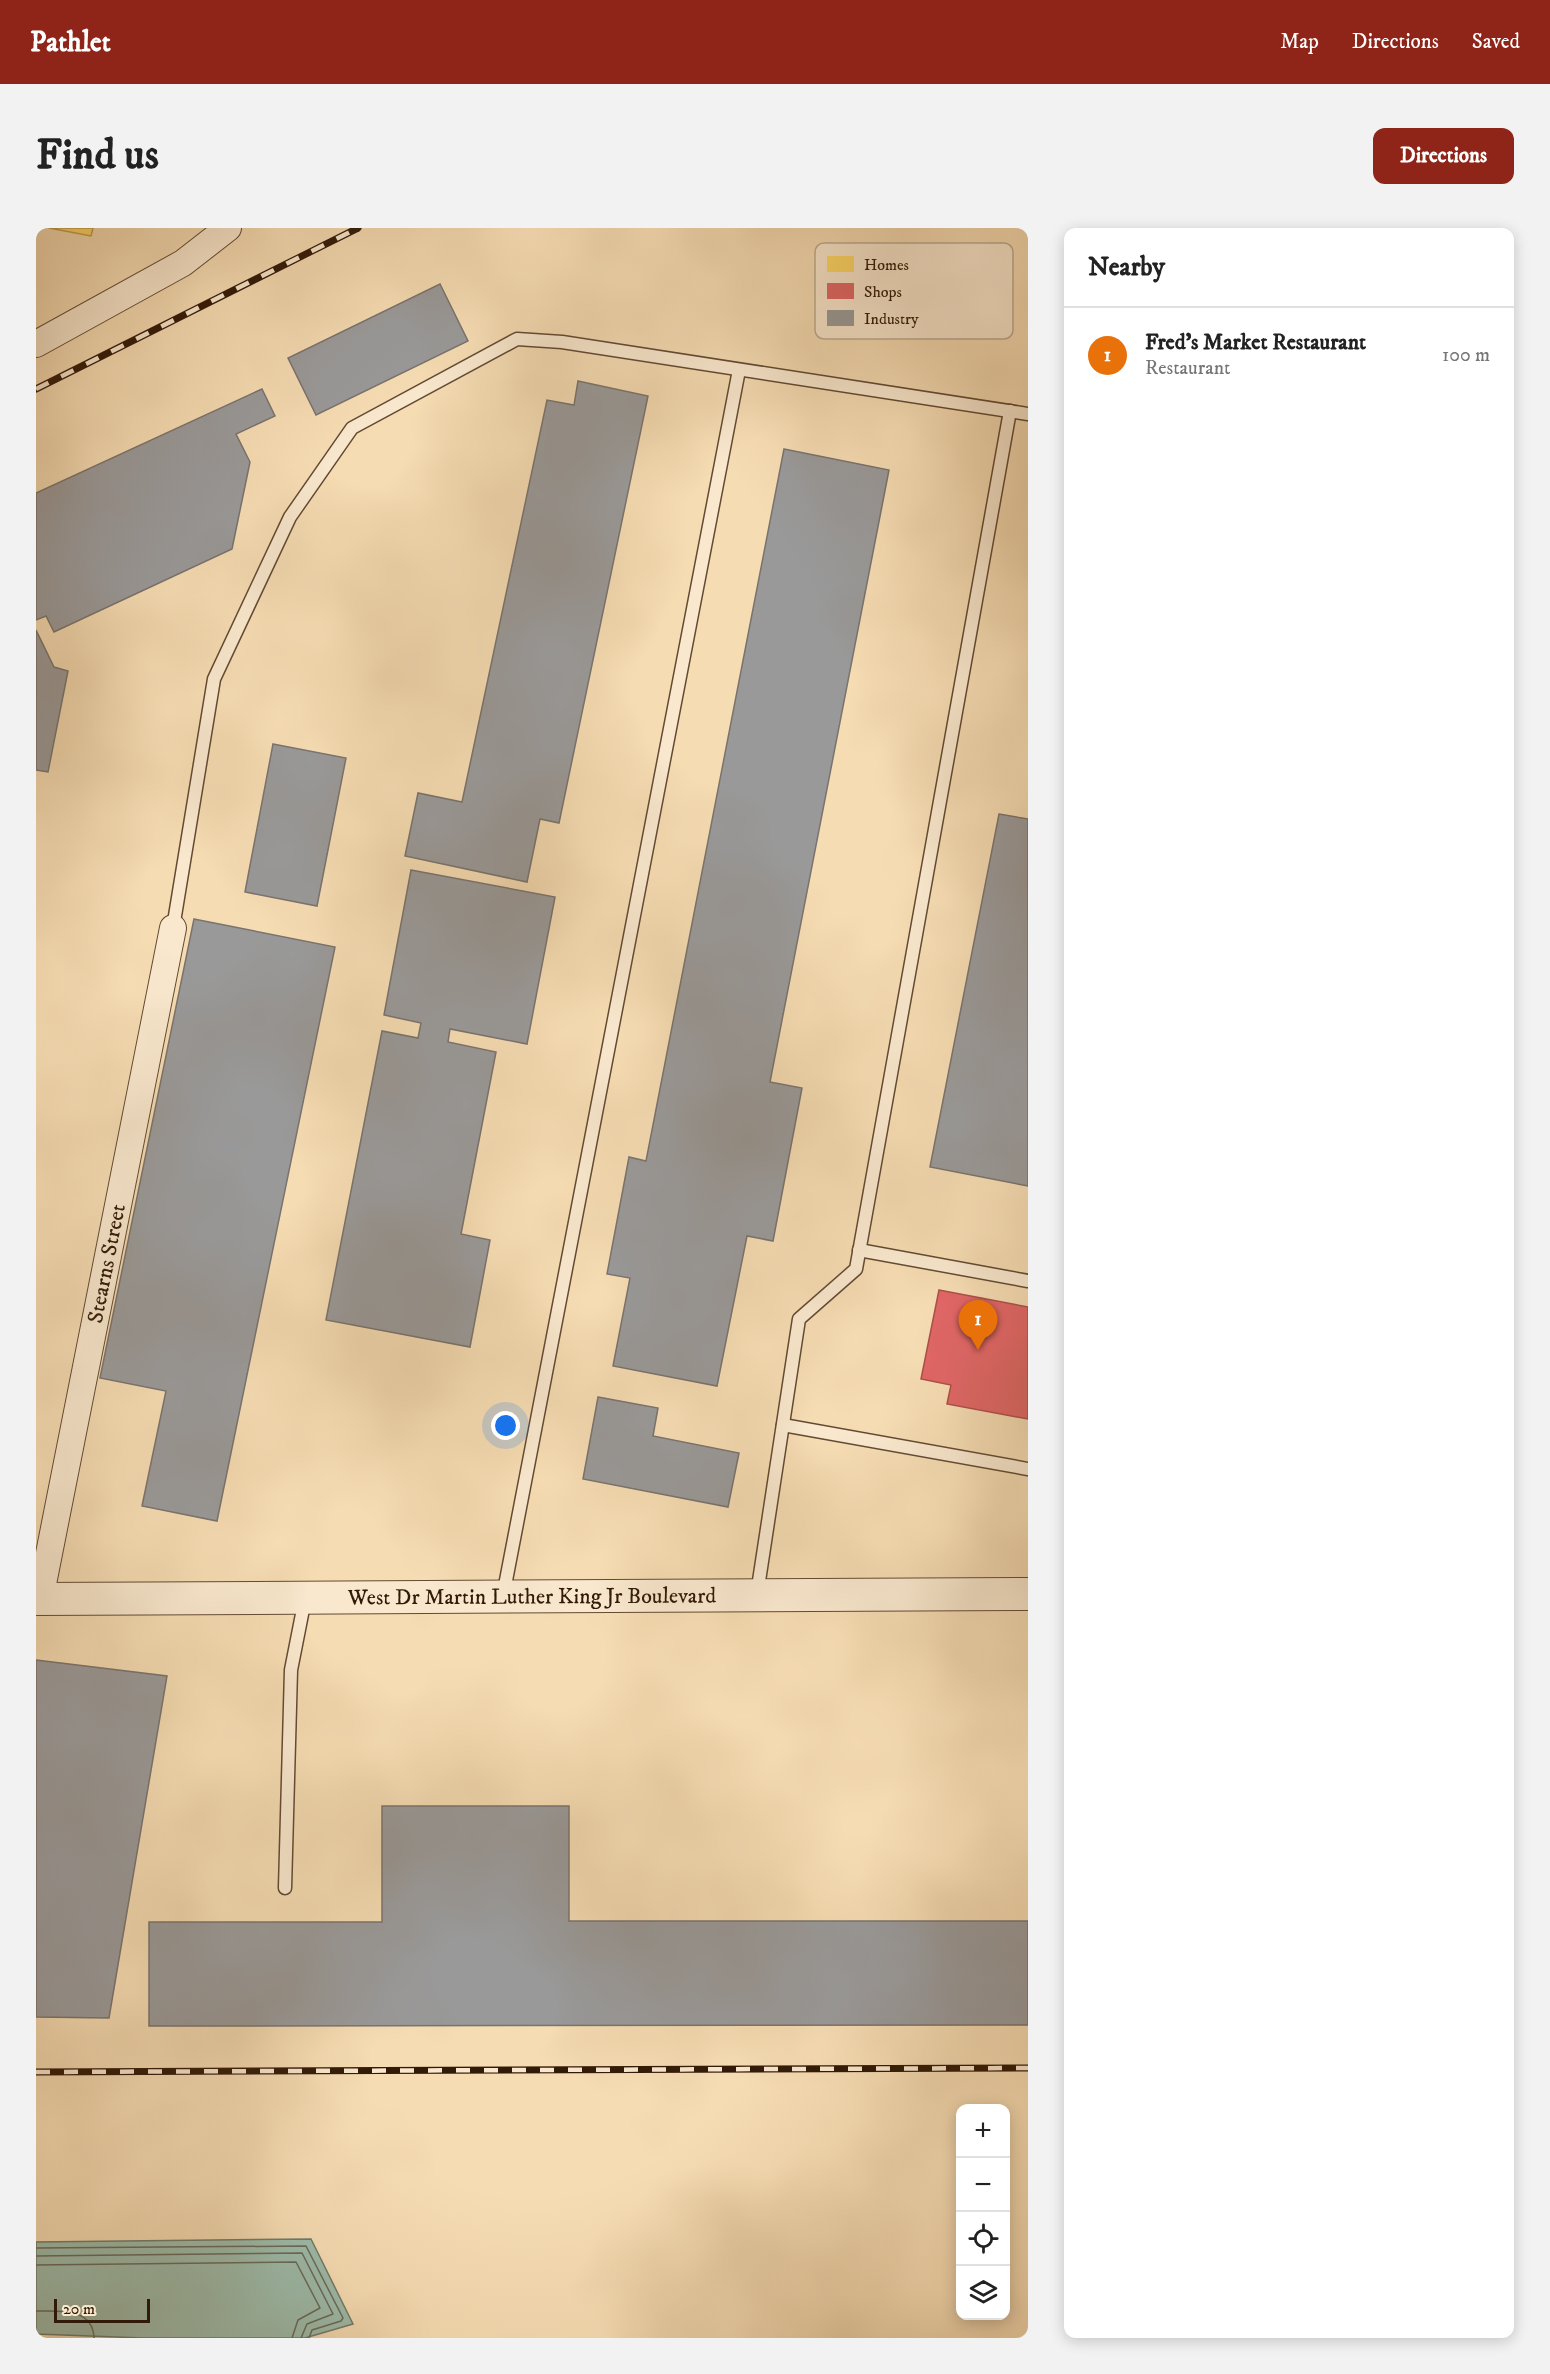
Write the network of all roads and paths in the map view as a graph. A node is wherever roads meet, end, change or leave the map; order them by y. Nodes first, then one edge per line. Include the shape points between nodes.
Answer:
1 (228, 228) edge
2 (36, 344) edge
3 (739, 370) junction
4 (1010, 411) junction
5 (1028, 414) edge
6 (173, 928) joint
7 (859, 1250) junction
8 (1028, 1281) edge
9 (783, 1425) junction
10 (1028, 1469) edge
11 (1028, 1594) edge
12 (756, 1596) junction
13 (503, 1597) junction
14 (305, 1598) junction
15 (38, 1599) edge
16 (285, 1888) dead end

1 - 2 street via 183,263
3 - 4 lane
3 - 6 lane via 562,342 517,339 352,428 290,517 214,679
3 - 13 lane
4 - 5 lane
4 - 7 lane
6 - 15 street, Stearns Street
7 - 8 lane
7 - 9 lane via 856,1269 799,1319
9 - 10 lane
9 - 12 lane
11 - 12 street, West Dr Martin Luther King Jr Boulevard
12 - 13 street, West Dr Martin Luther King Jr Boulevard
13 - 14 street, West Dr Martin Luther King Jr Boulevard
14 - 15 street, West Dr Martin Luther King Jr Boulevard
14 - 16 lane via 291,1670

